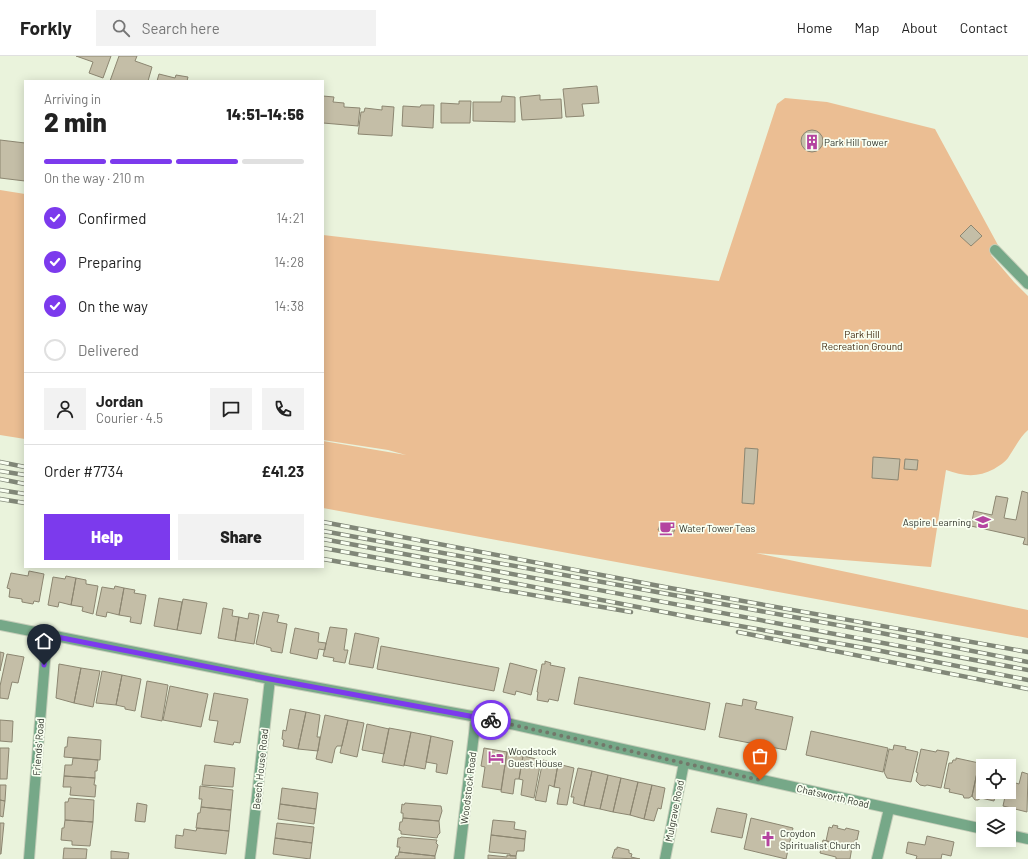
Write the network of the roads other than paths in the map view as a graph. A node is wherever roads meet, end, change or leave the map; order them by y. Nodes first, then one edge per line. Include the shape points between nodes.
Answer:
1 (995, 250) dead end
2 (1028, 284) edge
3 (0, 625) edge
4 (47, 635) junction
5 (270, 679) junction
6 (476, 717) junction
7 (684, 763) junction
8 (889, 809) junction
9 (976, 828) edge
10 (1016, 836) edge
11 (1028, 839) edge
12 (29, 859) edge
13 (250, 859) edge
14 (459, 859) edge
15 (665, 859) edge
16 (878, 859) edge

1 - 2 street
3 - 4 street, Chatsworth Road
4 - 5 street, Chatsworth Road
4 - 12 street, Friends' Road
5 - 6 street, Chatsworth Road
5 - 13 street, Beech House Road
6 - 7 street, Chatsworth Road
6 - 14 street, Woodstock Road
7 - 8 street, Chatsworth Road
7 - 15 street, Mulgrave Road
8 - 9 street, Chatsworth Road
8 - 16 street
10 - 11 street

